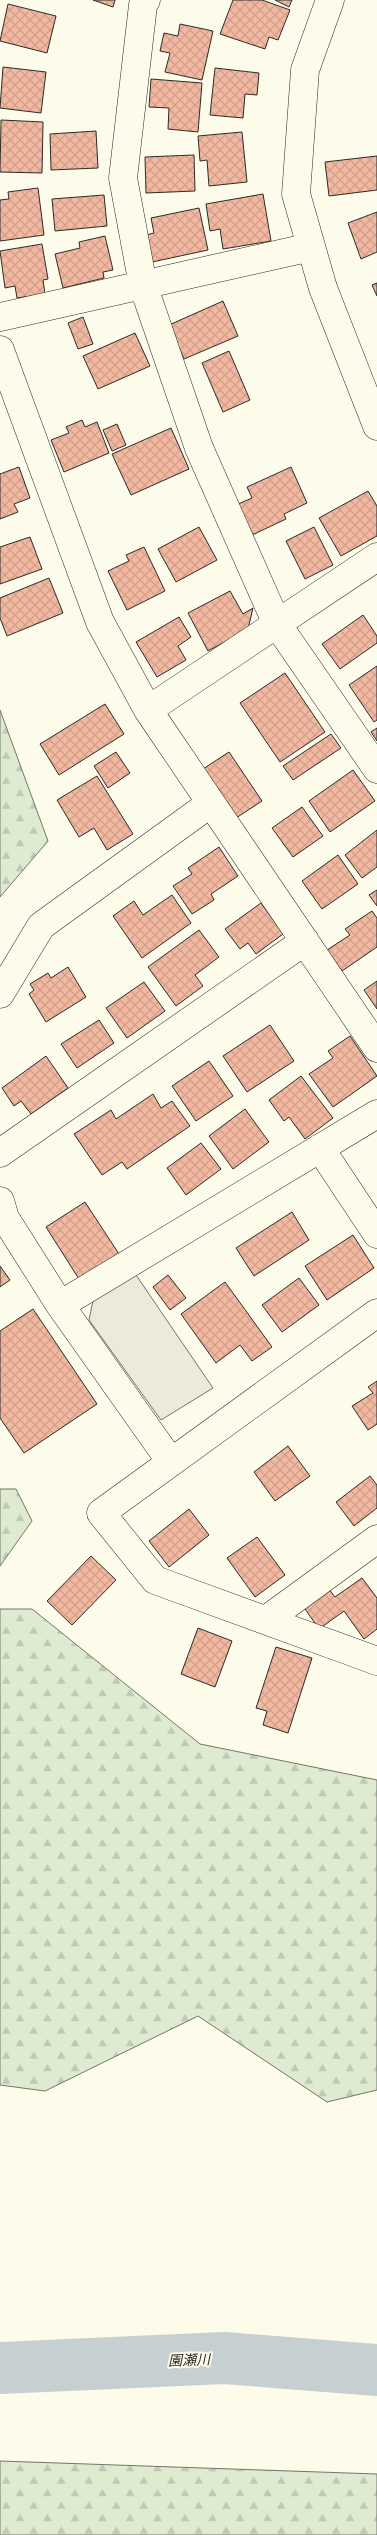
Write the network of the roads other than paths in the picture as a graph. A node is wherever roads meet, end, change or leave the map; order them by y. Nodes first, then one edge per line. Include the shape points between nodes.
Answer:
1 (146, 0) edge
2 (330, 0) edge
3 (311, 247) junction
4 (143, 285) junction
5 (0, 317) edge
6 (0, 350) edge
7 (377, 426) edge
8 (377, 556) edge
9 (277, 624) junction
10 (148, 710) junction
11 (377, 769) edge
12 (211, 803) junction
13 (305, 942) junction
14 (0, 994) edge
15 (377, 1048) edge
16 (377, 1114) edge
17 (320, 1148) junction
18 (0, 1153) edge
19 (0, 1201) edge
20 (377, 1234) edge
21 (60, 1305) junction
22 (377, 1313) edge
23 (171, 1462) junction
24 (377, 1539) edge
25 (266, 1620) junction
26 (377, 1661) edge

1 - 4 street via 123,178
2 - 3 street via 305,70 296,194
3 - 4 street
3 - 7 street via 323,288
4 - 5 street
4 - 9 street via 199,448
6 - 10 street via 100,622
8 - 9 street
9 - 10 street
9 - 11 street
10 - 12 street
12 - 13 street
12 - 14 street via 41,926
13 - 15 street
13 - 18 street
16 - 17 street
17 - 20 street
17 - 21 street
19 - 21 street via 5,1218
21 - 23 street
22 - 23 street
23 - 25 street via 101,1513 155,1580
24 - 25 street
25 - 26 street

